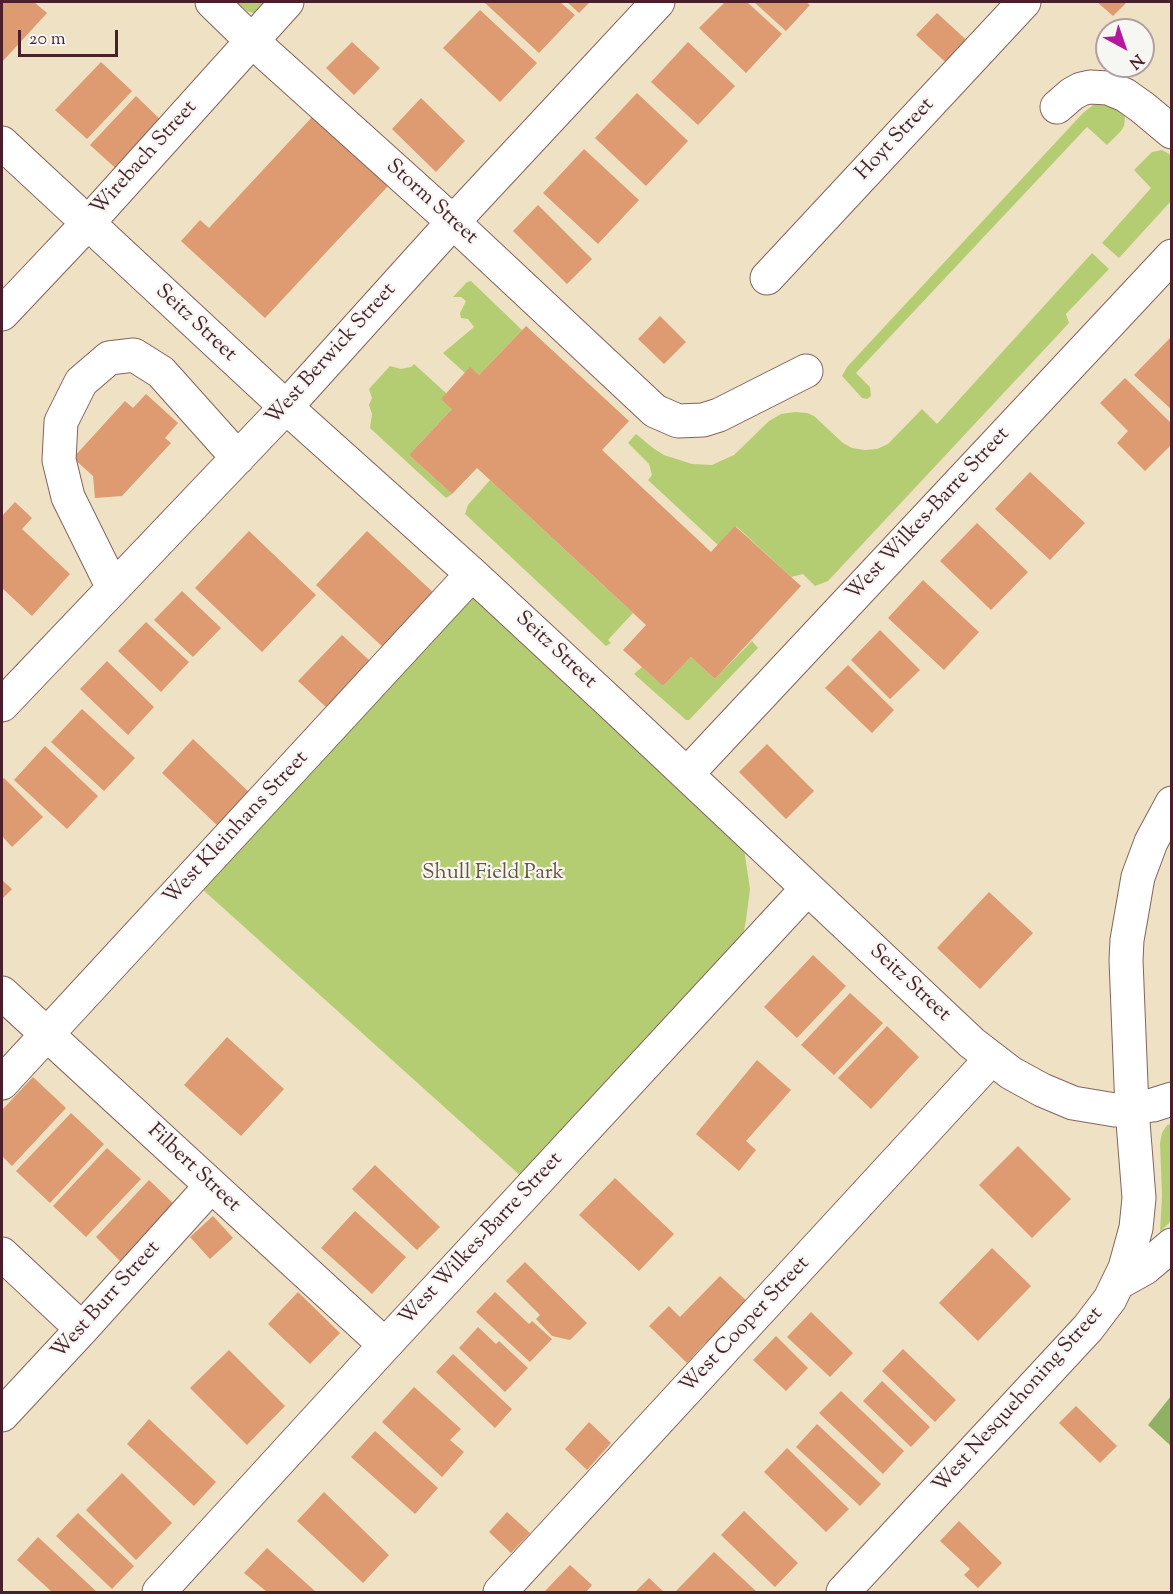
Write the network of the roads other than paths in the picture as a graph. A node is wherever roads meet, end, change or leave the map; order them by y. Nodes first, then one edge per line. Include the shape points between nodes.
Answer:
1 (212, 2) edge
2 (287, 2) edge
3 (658, 2) edge
4 (1024, 2) edge
5 (251, 40) junction
6 (1057, 107) dead end
7 (1172, 132) edge
8 (2, 143) edge
9 (453, 222) junction
10 (87, 224) junction
11 (1172, 256) edge
12 (767, 278) dead end
13 (2, 315) edge
14 (806, 371) dead end
15 (286, 407) junction
16 (238, 458) junction
17 (472, 574) junction
18 (113, 588) junction
19 (2, 705) edge
20 (687, 774) junction
21 (1172, 803) edge
22 (807, 889) junction
23 (2, 993) edge
24 (46, 1034) junction
25 (991, 1059) junction
26 (2, 1083) edge
27 (1172, 1100) edge
28 (1132, 1109) junction
29 (211, 1186) junction
30 (1172, 1245) edge
31 (2, 1254) edge
32 (1118, 1283) junction
33 (82, 1329) junction
34 (385, 1346) junction
35 (2, 1415) edge
36 (159, 1593) edge
37 (500, 1593) edge
38 (843, 1593) edge

1 - 5 street, Storm Street
2 - 5 street, Wirebach Street
3 - 9 street, West Berwick Street
4 - 12 street, Hoyt Street
5 - 9 street, Storm Street
5 - 10 street, Wirebach Street
6 - 7 street via 1081,89 1108,88 1142,106
8 - 10 street, Seitz Street
9 - 14 street, Storm Street via 655,411 670,419 687,422 719,415
9 - 15 street, West Berwick Street
10 - 13 street, Wirebach Street
10 - 15 street, Seitz Street
11 - 20 street, West Wilkes-Barre Street
15 - 16 street, West Berwick Street
15 - 17 street, Seitz Street
16 - 18 street, West Berwick Street
16 - 18 street via 161,372 134,356 109,358 81,381 61,422 59,460 68,497
17 - 20 street, Seitz Street
17 - 24 street, West Kleinhans Street
18 - 19 street, West Berwick Street
20 - 22 street, Seitz Street
21 - 28 street via 1138,877 1127,940
22 - 25 street, Seitz Street
22 - 34 street, West Wilkes-Barre Street
23 - 24 street, Filbert Street
24 - 26 street, West Kleinhans Street
24 - 29 street, Filbert Street
25 - 28 street, Seitz Street via 1031,1085 1073,1103
25 - 37 street, West Cooper Street
27 - 28 street, Seitz Street
28 - 32 street, West Nesquehoning Street via 1138,1214 1130,1255
29 - 33 street, West Burr Street
29 - 34 street, Filbert Street
30 - 32 street via 1145,1268
31 - 33 street
32 - 38 street, West Nesquehoning Street via 1088,1328
33 - 35 street, West Burr Street
34 - 36 street, West Wilkes-Barre Street

